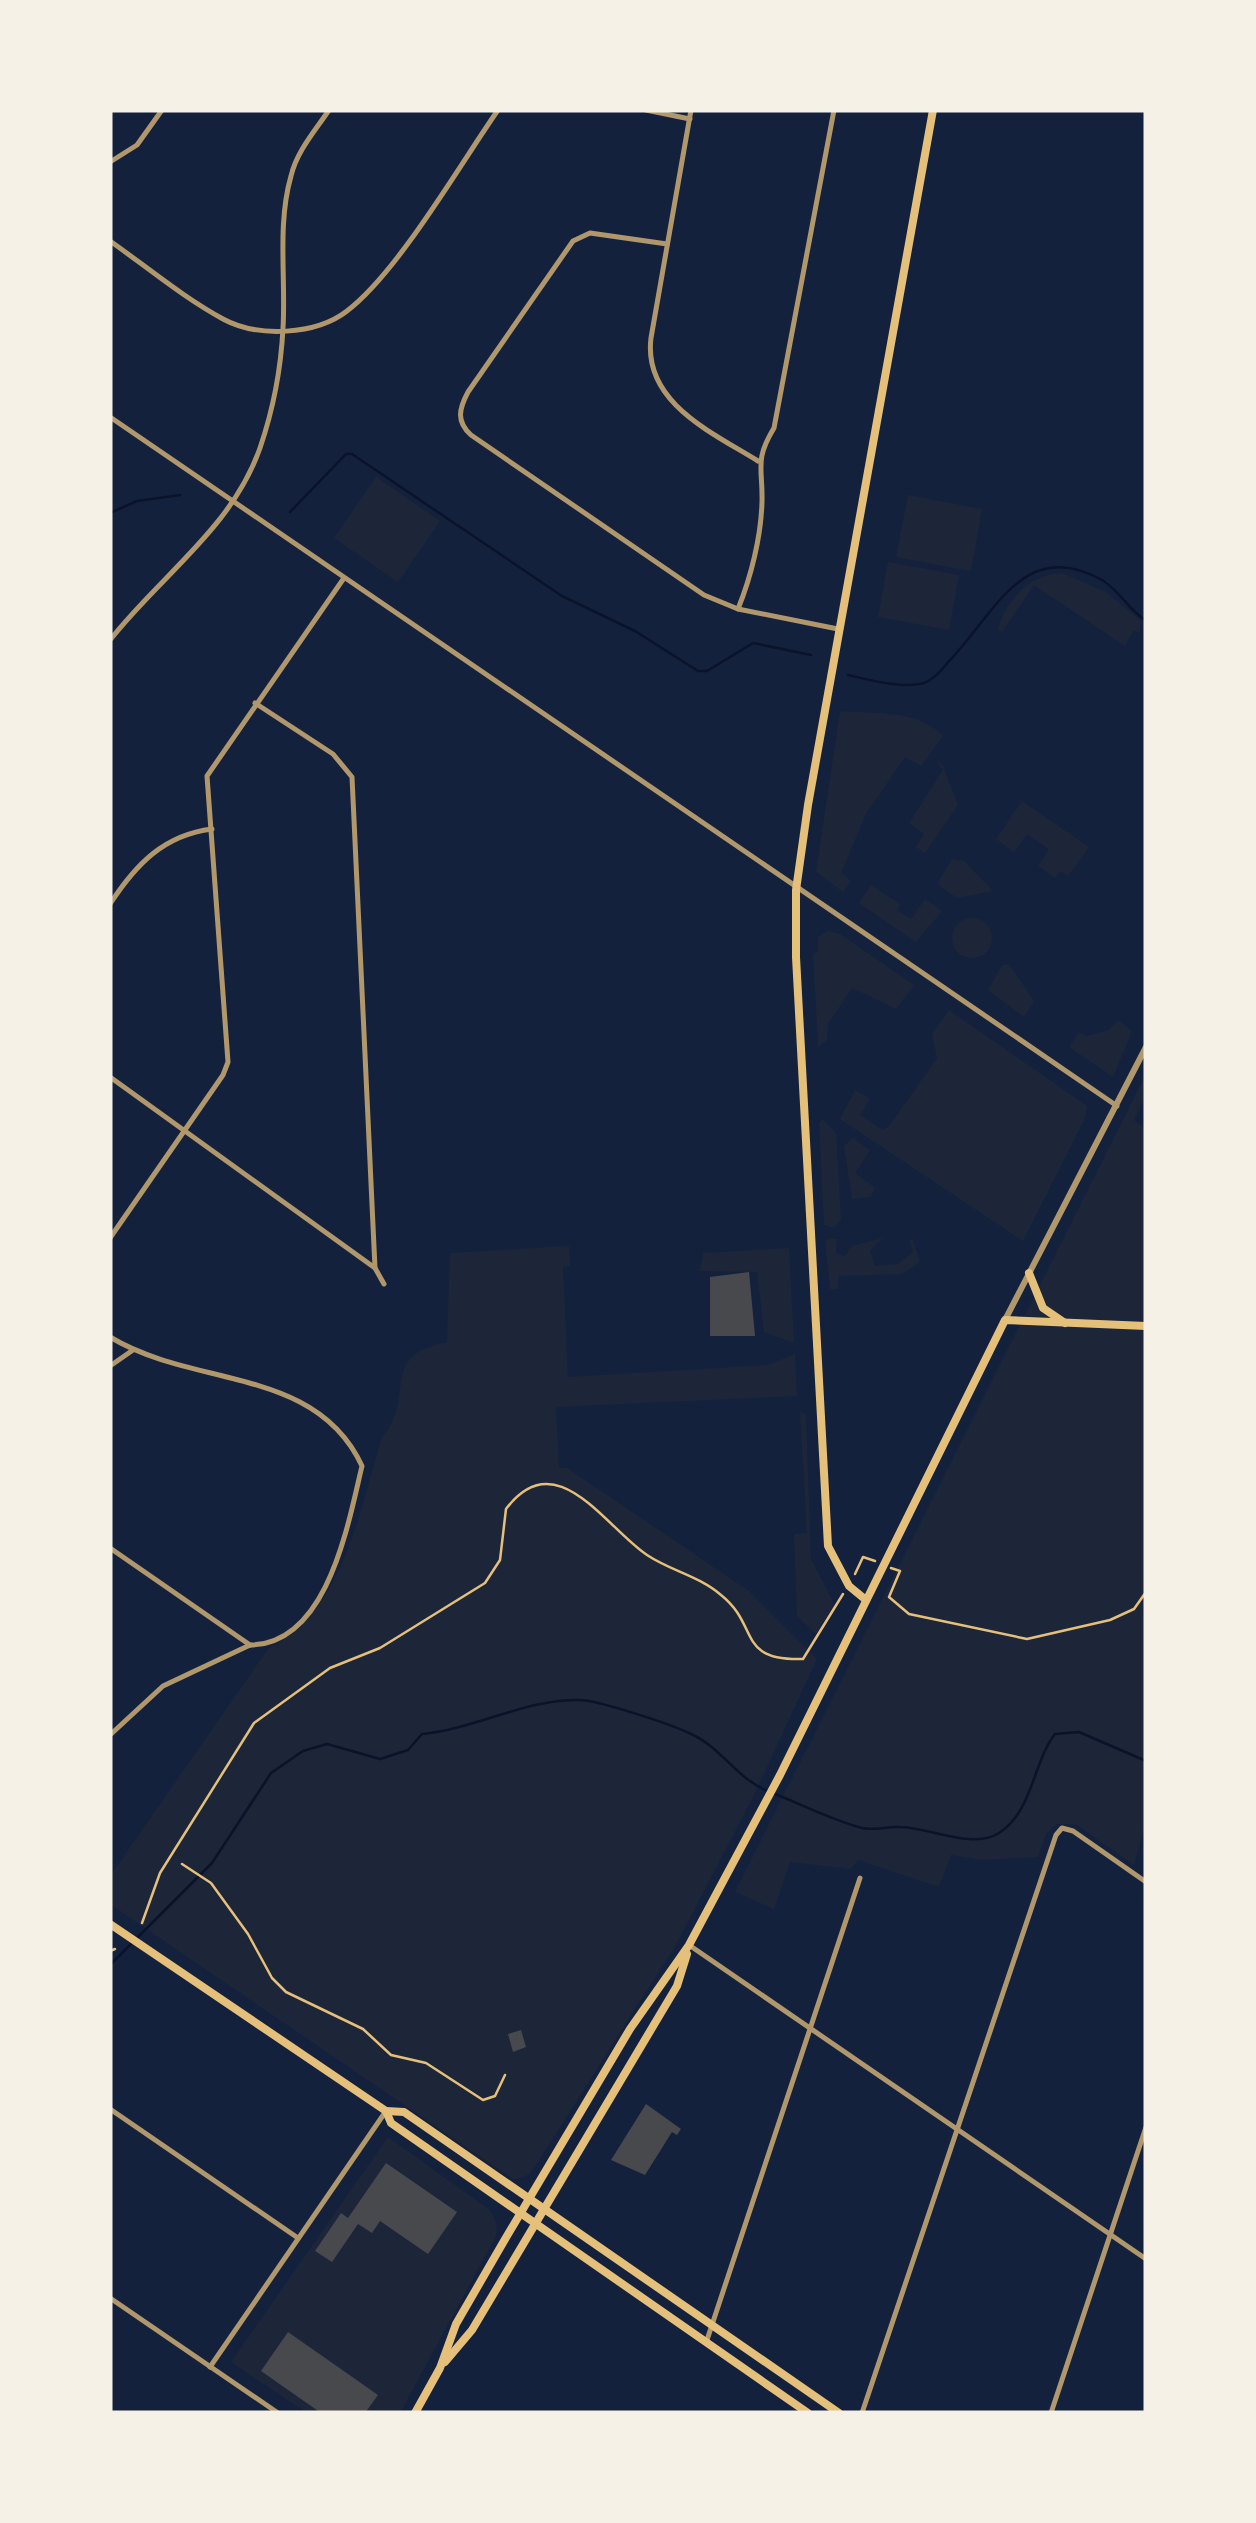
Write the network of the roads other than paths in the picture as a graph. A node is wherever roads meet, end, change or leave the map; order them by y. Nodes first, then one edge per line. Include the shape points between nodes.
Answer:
1 (162, 110) edge
2 (329, 110) edge
3 (498, 110) edge
4 (646, 110) edge
5 (691, 110) edge
6 (834, 110) edge
7 (934, 110) edge
8 (690, 119) junction
9 (110, 162) edge
10 (110, 241) edge
11 (667, 244) junction
12 (283, 329) junction
13 (110, 418) edge
14 (758, 461) junction
15 (233, 503) junction
16 (344, 578) junction
17 (738, 609) junction
18 (838, 628) junction
19 (113, 630) edge
20 (110, 640) edge
21 (255, 703) junction
22 (212, 830) junction
23 (796, 890) junction
24 (110, 904) edge
25 (1146, 1046) edge
26 (110, 1077) edge
27 (1117, 1106) junction
28 (184, 1129) junction
29 (110, 1238) edge
30 (375, 1268) junction
31 (1028, 1273) junction
32 (384, 1284) dead end
33 (1004, 1320) junction
34 (1065, 1323) junction
35 (1146, 1326) edge
36 (110, 1337) edge
37 (133, 1350) junction
38 (110, 1366) edge
39 (110, 1548) edge
40 (866, 1600) junction
41 (250, 1645) junction
42 (110, 1735) edge
43 (860, 1878) dead end
44 (1146, 1882) edge
45 (110, 1924) edge
46 (690, 1945) junction
47 (810, 2026) junction
48 (110, 2109) edge
49 (386, 2110) junction
50 (956, 2126) junction
51 (1146, 2127) edge
52 (529, 2199) junction
53 (543, 2209) junction
54 (520, 2214) junction
55 (534, 2224) junction
56 (1110, 2235) junction
57 (298, 2238) junction
58 (1146, 2259) edge
59 (110, 2298) edge
60 (711, 2327) junction
61 (706, 2343) junction
62 (210, 2367) junction
63 (440, 2368) junction
64 (278, 2413) edge
65 (415, 2413) edge
66 (808, 2413) edge
67 (839, 2413) edge
68 (862, 2413) edge
69 (1052, 2413) edge

1 - 9 street via 137,145
2 - 12 street via 291,175
3 - 12 street via 358,300 314,328
4 - 8 street
5 - 8 street
6 - 14 street via 774,428
7 - 18 main road
8 - 11 street
10 - 12 street via 224,320 255,331
11 - 14 street via 649,354 657,383 676,406
11 - 17 street via 590,233 574,241 468,392 460,418 472,435 689,585
12 - 15 street via 272,413
13 - 15 street
14 - 17 street via 762,505
15 - 16 street
15 - 19 street
16 - 21 street
16 - 23 street
17 - 18 street
18 - 23 main road
19 - 20 street
21 - 22 street via 207,776
21 - 30 street via 333,754 352,777
22 - 24 street via 186,832 160,847 132,870
22 - 28 street via 228,1062
23 - 27 street
23 - 40 main road via 828,1546 849,1586
25 - 27 street
26 - 28 street
27 - 31 street
28 - 29 street
28 - 30 street
30 - 32 street
31 - 33 street
31 - 34 main road via 1043,1308
33 - 34 main road
33 - 40 main road
34 - 35 main road
36 - 37 street
37 - 38 street
37 - 41 street via 302,1400 348,1435 362,1466 332,1576 301,1623 265,1644
39 - 41 street
40 - 46 main road
41 - 42 street via 164,1686
43 - 47 street
44 - 50 street via 1062,1828
45 - 49 main road
46 - 47 street
46 - 52 main road via 630,2029
46 - 53 main road via 677,1986
47 - 50 street
47 - 60 street
48 - 57 street
49 - 52 main road via 404,2112
49 - 54 main road via 391,2123
49 - 57 street
50 - 56 street
50 - 68 street
51 - 56 street
52 - 53 main road
52 - 54 main road
53 - 55 main road
53 - 60 main road
54 - 55 main road
54 - 63 main road via 456,2324
55 - 61 main road
55 - 63 main road via 472,2330
56 - 58 street
56 - 69 street
57 - 62 street
59 - 62 street
60 - 61 street
60 - 67 main road
61 - 66 main road
62 - 64 street
63 - 65 main road

